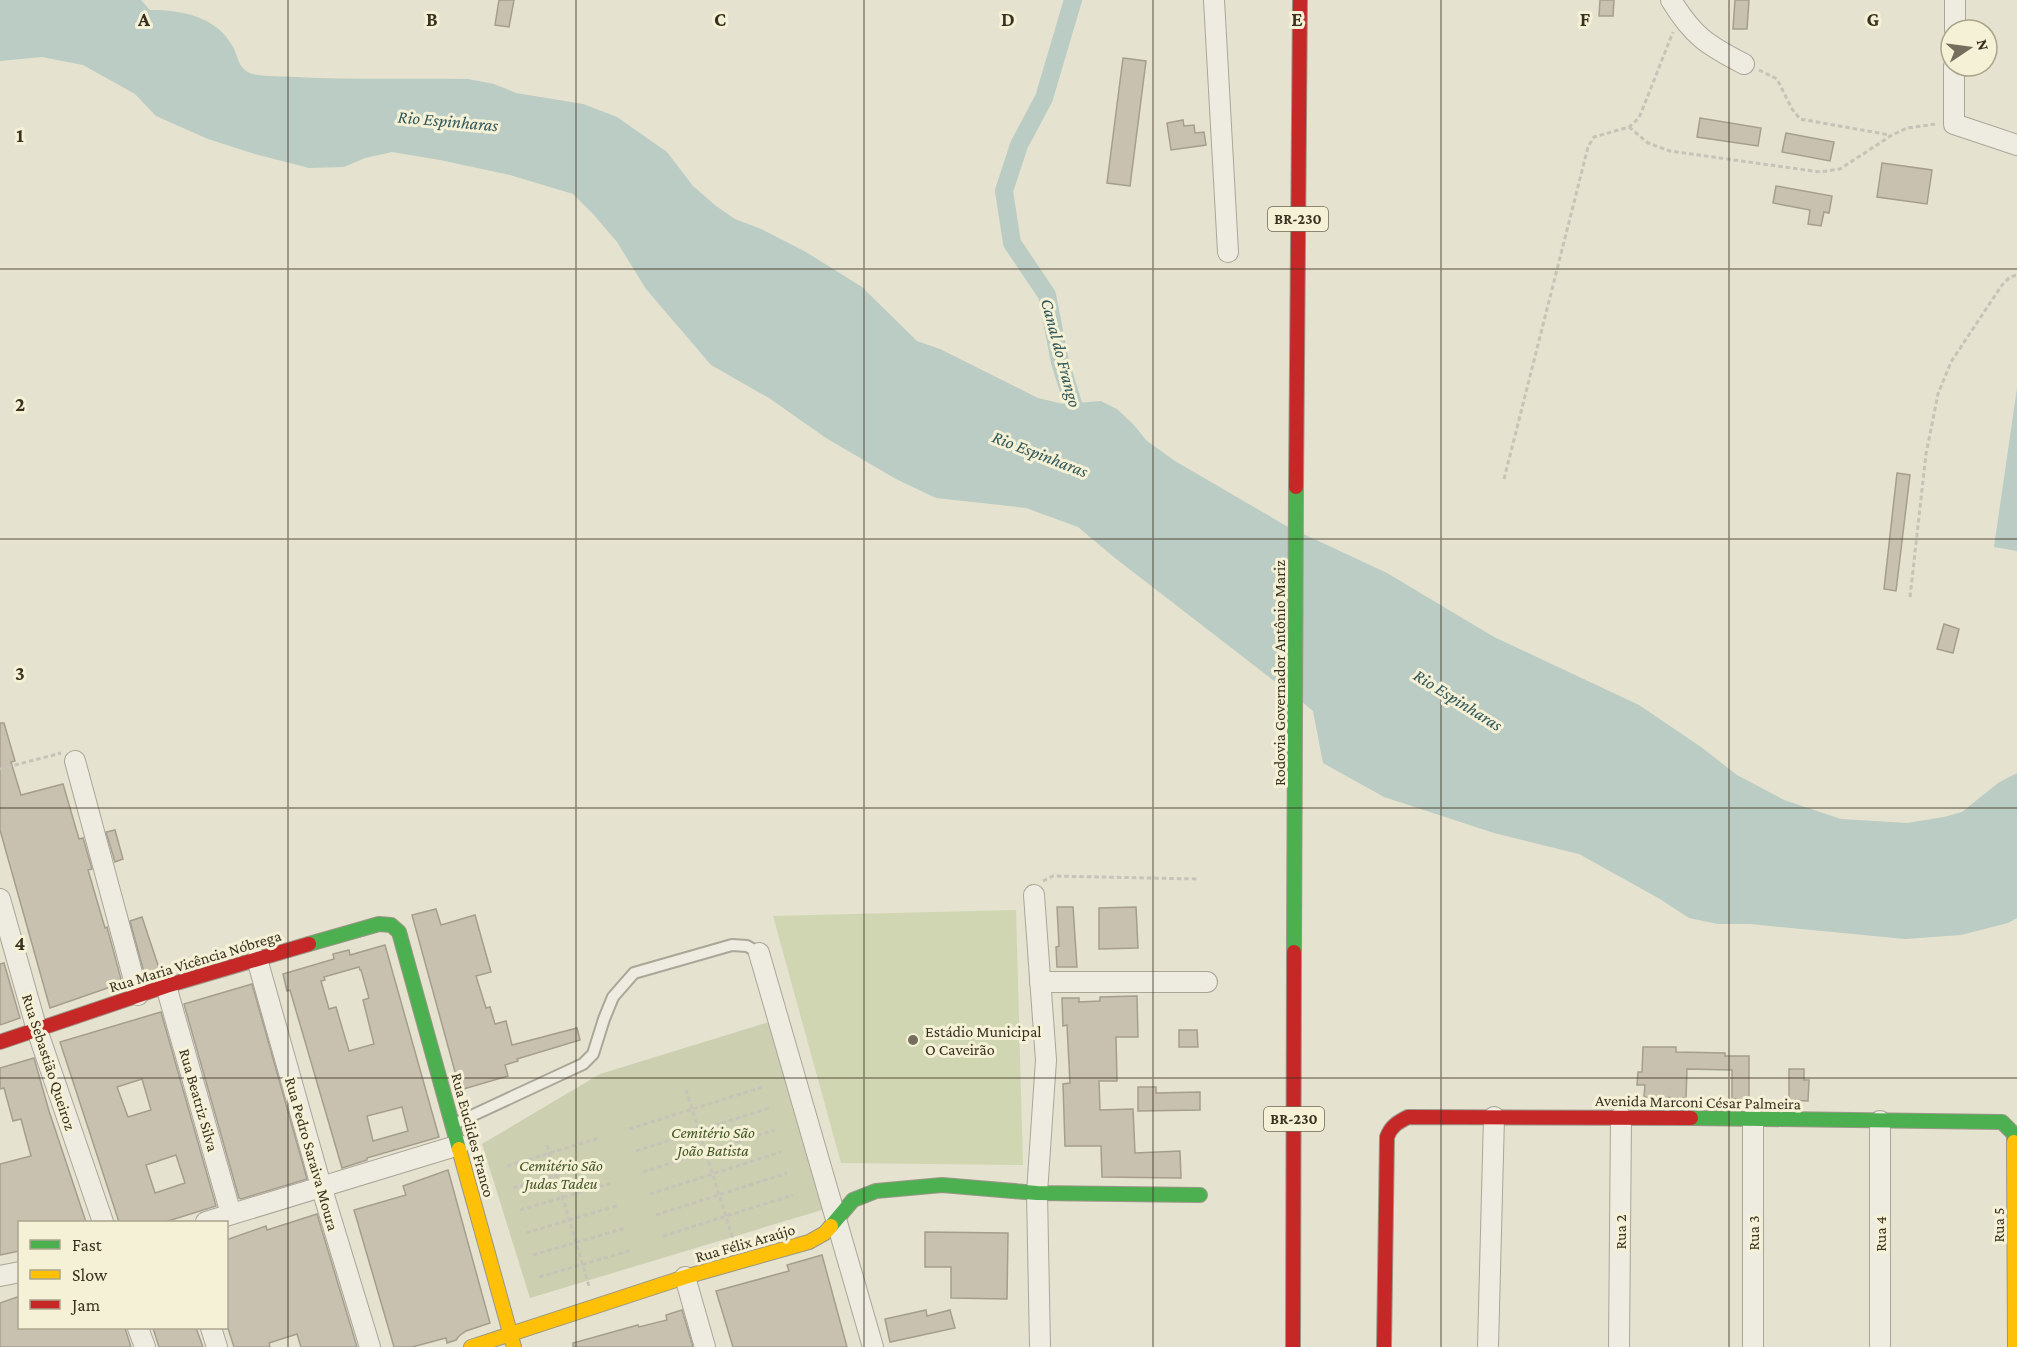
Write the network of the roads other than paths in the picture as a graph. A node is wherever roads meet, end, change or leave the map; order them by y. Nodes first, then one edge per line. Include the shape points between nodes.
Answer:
1 (1214, 0) edge
2 (1300, 0) edge
3 (1955, 0) edge
4 (1676, 7) edge
5 (1955, 18) edge
6 (1744, 64) road end
7 (1954, 78) edge
8 (2017, 145) edge
9 (1228, 252) dead end
10 (73, 755) road end
11 (1034, 895) road end
12 (0, 899) edge
13 (4, 925) edge
14 (399, 932) joint
15 (759, 953) joint
16 (256, 959) junction
17 (1040, 982) junction
18 (1207, 982) dead end
19 (166, 986) junction
20 (138, 995) junction
21 (37, 1030) junction
22 (0, 1042) edge
23 (1494, 1117) junction
24 (1620, 1117) junction
25 (1753, 1118) junction
26 (1880, 1120) junction
27 (1988, 1121) joint
28 (453, 1124) junction
29 (459, 1145) junction
30 (321, 1186) junction
31 (1037, 1193) junction
32 (1200, 1195) dead end
33 (231, 1214) junction
34 (103, 1221) edge
35 (209, 1221) edge
36 (837, 1221) junction
37 (18, 1272) edge
38 (0, 1276) edge
39 (685, 1277) junction
40 (138, 1329) edge
41 (211, 1329) edge
42 (512, 1340) edge
43 (145, 1347) edge
44 (217, 1347) edge
45 (370, 1347) edge
46 (471, 1347) edge
47 (705, 1347) edge
48 (873, 1347) edge
49 (1040, 1347) edge
50 (1293, 1347) edge
51 (1384, 1347) edge
52 (1488, 1347) edge
53 (1619, 1347) edge
54 (1753, 1347) edge
55 (1880, 1347) edge
56 (2015, 1347) edge

1 - 9 street
2 - 50 main road, Rodovia Governador Antônio Mariz / BR-230
3 - 5 street
4 - 6 street via 1709,46
7 - 8 street via 1954,124
10 - 20 street
11 - 17 street
12 - 13 street, Rua Sebastião Queiroz
13 - 21 street, Rua Sebastião Queiroz
14 - 16 main road, Rua Maria Vicência Nóbrega via 386,923 375,925
14 - 28 main road, Rua Euclides Franco
15 - 28 lane via 747,946 732,945 634,973 613,997 593,1053 583,1064
15 - 36 street
16 - 19 main road, Rua Maria Vicência Nóbrega
16 - 30 street, Rua Pedro Saraiva Moura
17 - 18 street
17 - 31 street via 1046,1060
19 - 20 main road, Rua Maria Vicência Nóbrega
19 - 33 street, Rua Beatriz Silva
20 - 21 main road, Rua Maria Vicência Nóbrega
21 - 22 main road, Rua Maria Vicência Nóbrega
21 - 34 street, Rua Sebastião Queiroz
23 - 24 main road, Avenida Marconi César Palmeira
23 - 51 main road, Avenida Marconi César Palmeira via 1408,1117 1390,1129
23 - 52 street
24 - 25 main road, Avenida Marconi César Palmeira
24 - 53 street, Rua 2
25 - 26 main road, Avenida Marconi César Palmeira
25 - 54 street, Rua 3
26 - 27 main road, Avenida Marconi César Palmeira
26 - 55 street, Rua 4
27 - 56 main road, Rua 5 via 2002,1122 2014,1134
28 - 29 main road, Rua Euclides Franco
29 - 30 street
29 - 42 main road, Rua Euclides Franco
30 - 33 street
30 - 45 street, Rua Pedro Saraiva Moura
31 - 32 main road, Rua Félix Araújo
31 - 36 main road, Rua Félix Araújo via 942,1185 876,1191 853,1200
31 - 49 street
33 - 35 street
36 - 39 main road, Rua Félix Araújo via 809,1242
36 - 48 street
37 - 38 street
39 - 42 main road, Rua Félix Araújo
39 - 47 street
40 - 43 street
41 - 44 street
42 - 46 main road, Rua Félix Araújo

